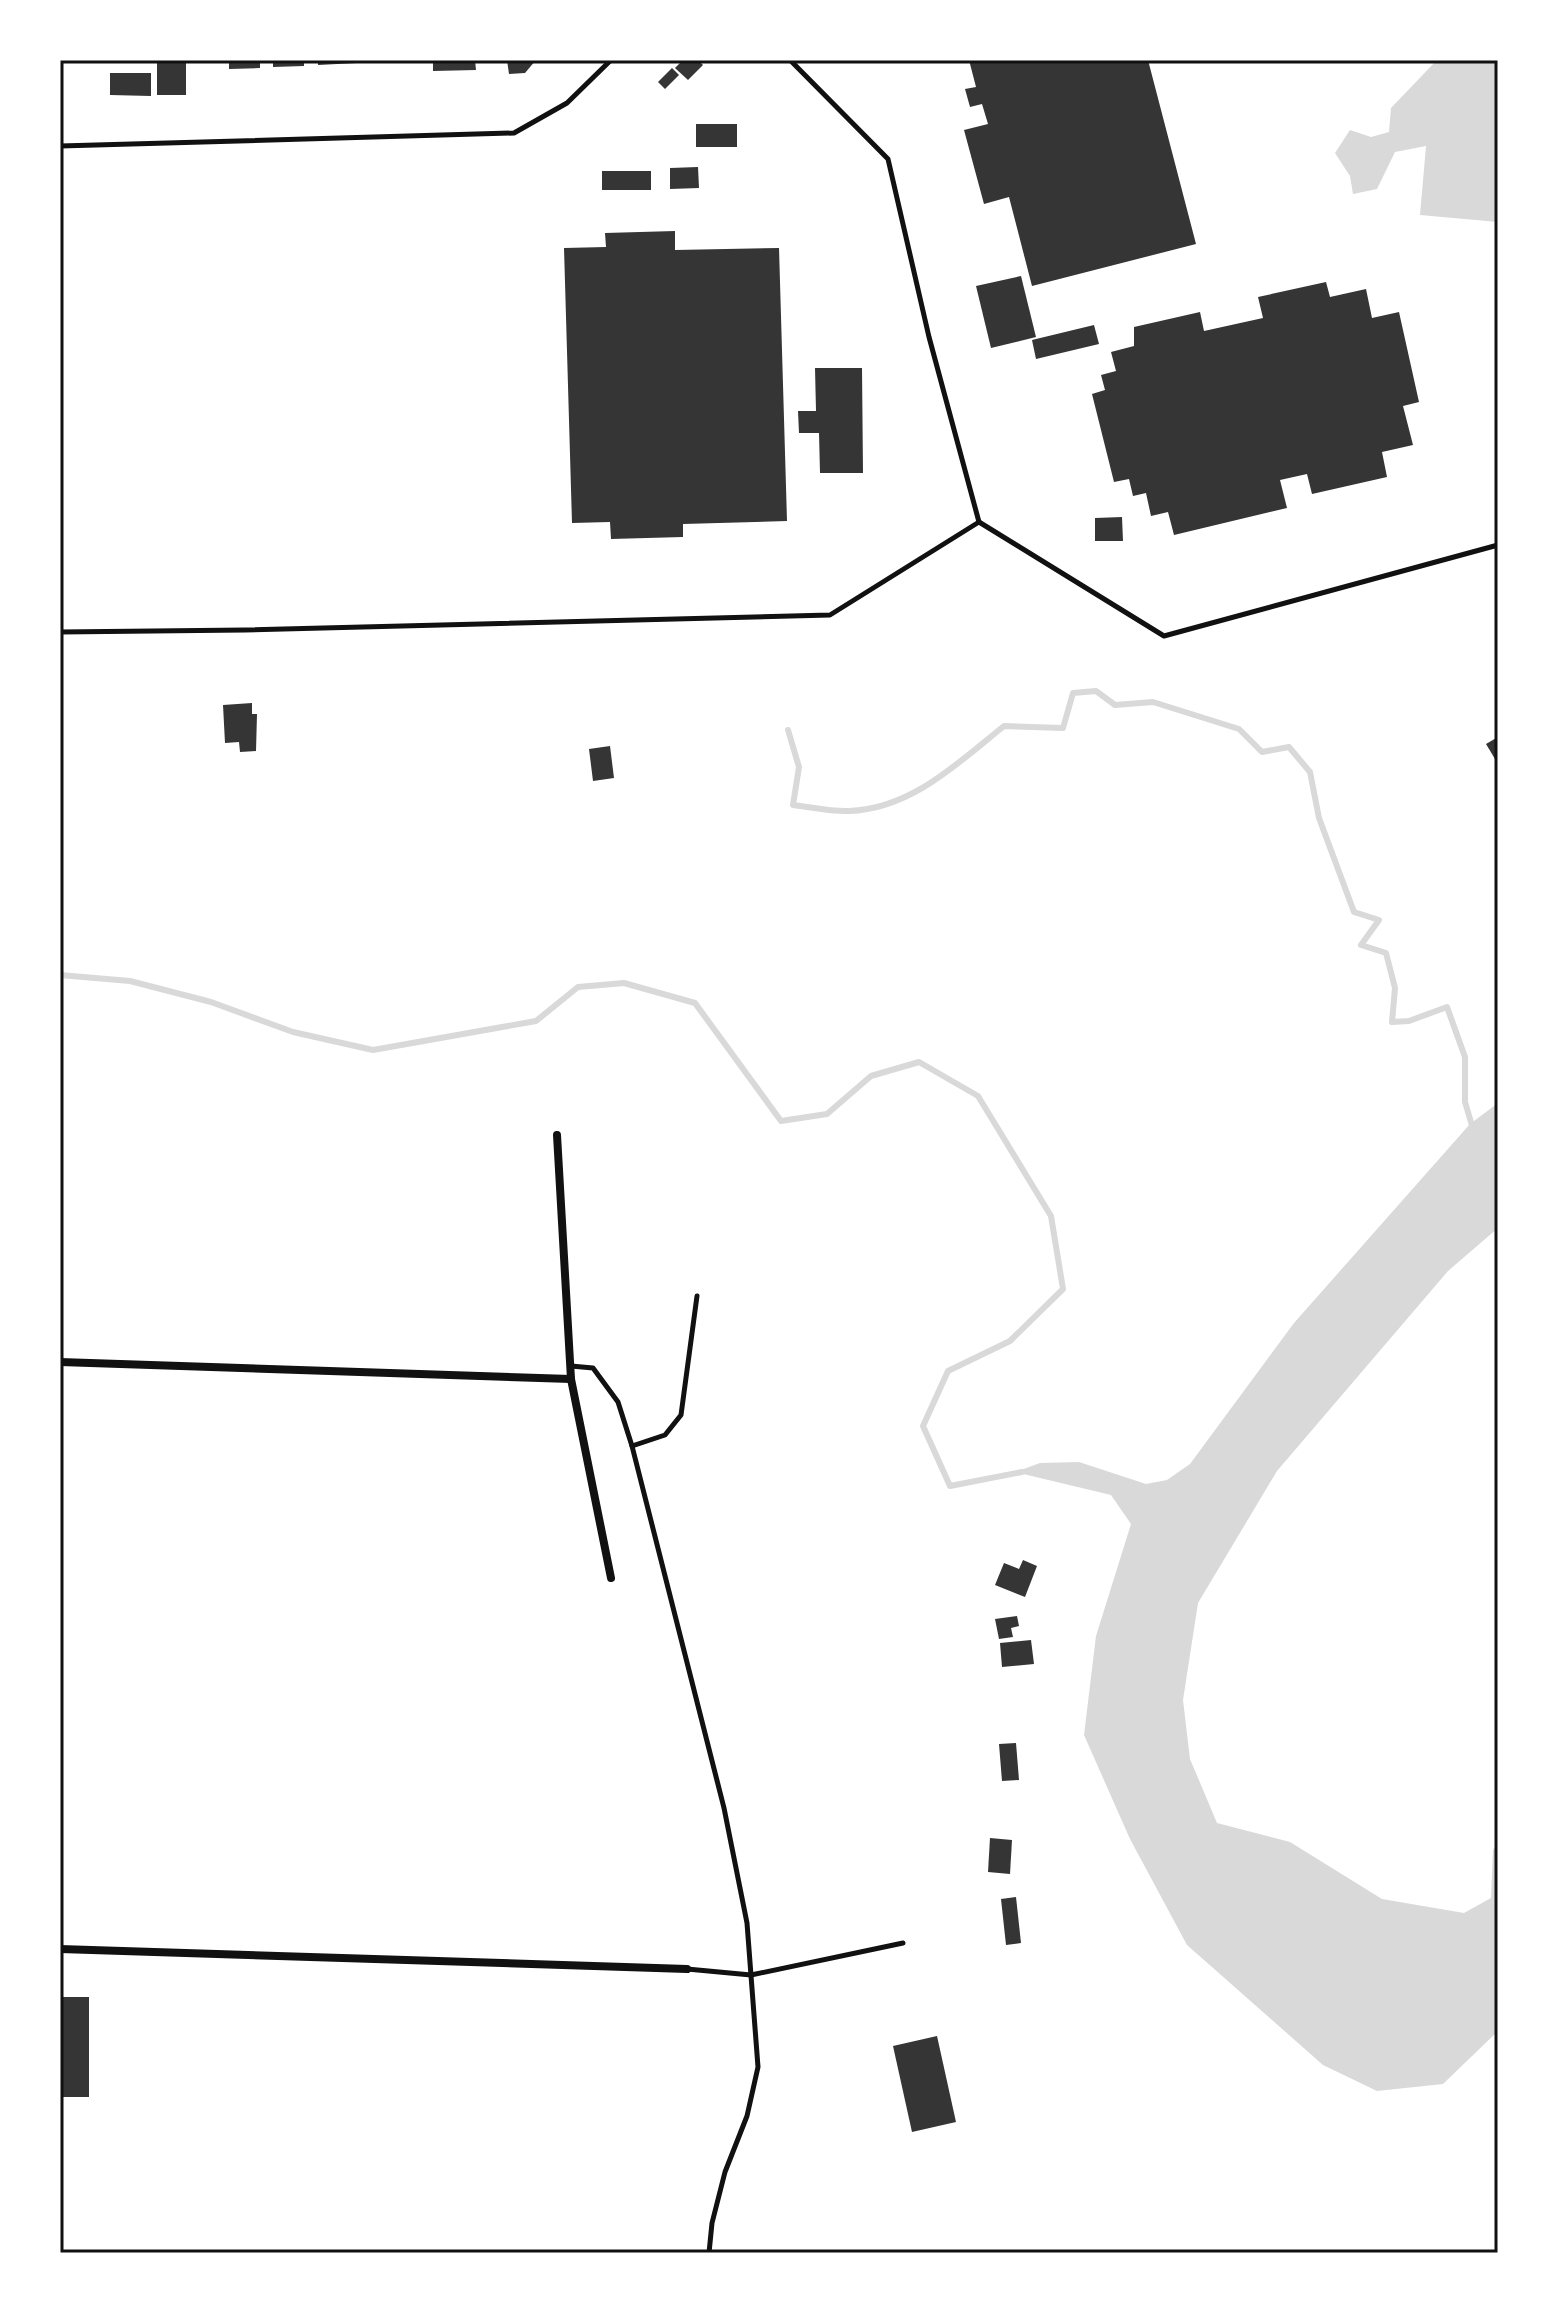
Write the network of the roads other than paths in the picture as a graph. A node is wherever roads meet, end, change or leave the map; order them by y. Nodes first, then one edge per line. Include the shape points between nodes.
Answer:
1 (611, 60) edge
2 (790, 60) edge
3 (60, 146) edge
4 (979, 522) junction
5 (1498, 545) edge
6 (60, 632) edge
7 (557, 1135) dead end
8 (697, 1296) dead end
9 (60, 1362) edge
10 (570, 1366) junction
11 (571, 1379) junction
12 (632, 1446) junction
13 (611, 1578) dead end
14 (903, 1943) dead end
15 (60, 1949) edge
16 (687, 1969) joint
17 (751, 1975) junction
18 (709, 2253) edge

1 - 3 lane via 567,103 514,133
2 - 4 lane via 888,159
4 - 5 lane via 1164,636
4 - 6 lane via 830,615
7 - 10 street
8 - 12 lane via 681,1415 665,1435
9 - 11 street
10 - 11 street
10 - 12 lane via 593,1368 618,1402
11 - 13 street
12 - 17 lane via 724,1808 747,1923
14 - 17 lane
15 - 16 street
16 - 17 lane
17 - 18 lane via 758,2067 747,2116 725,2172

